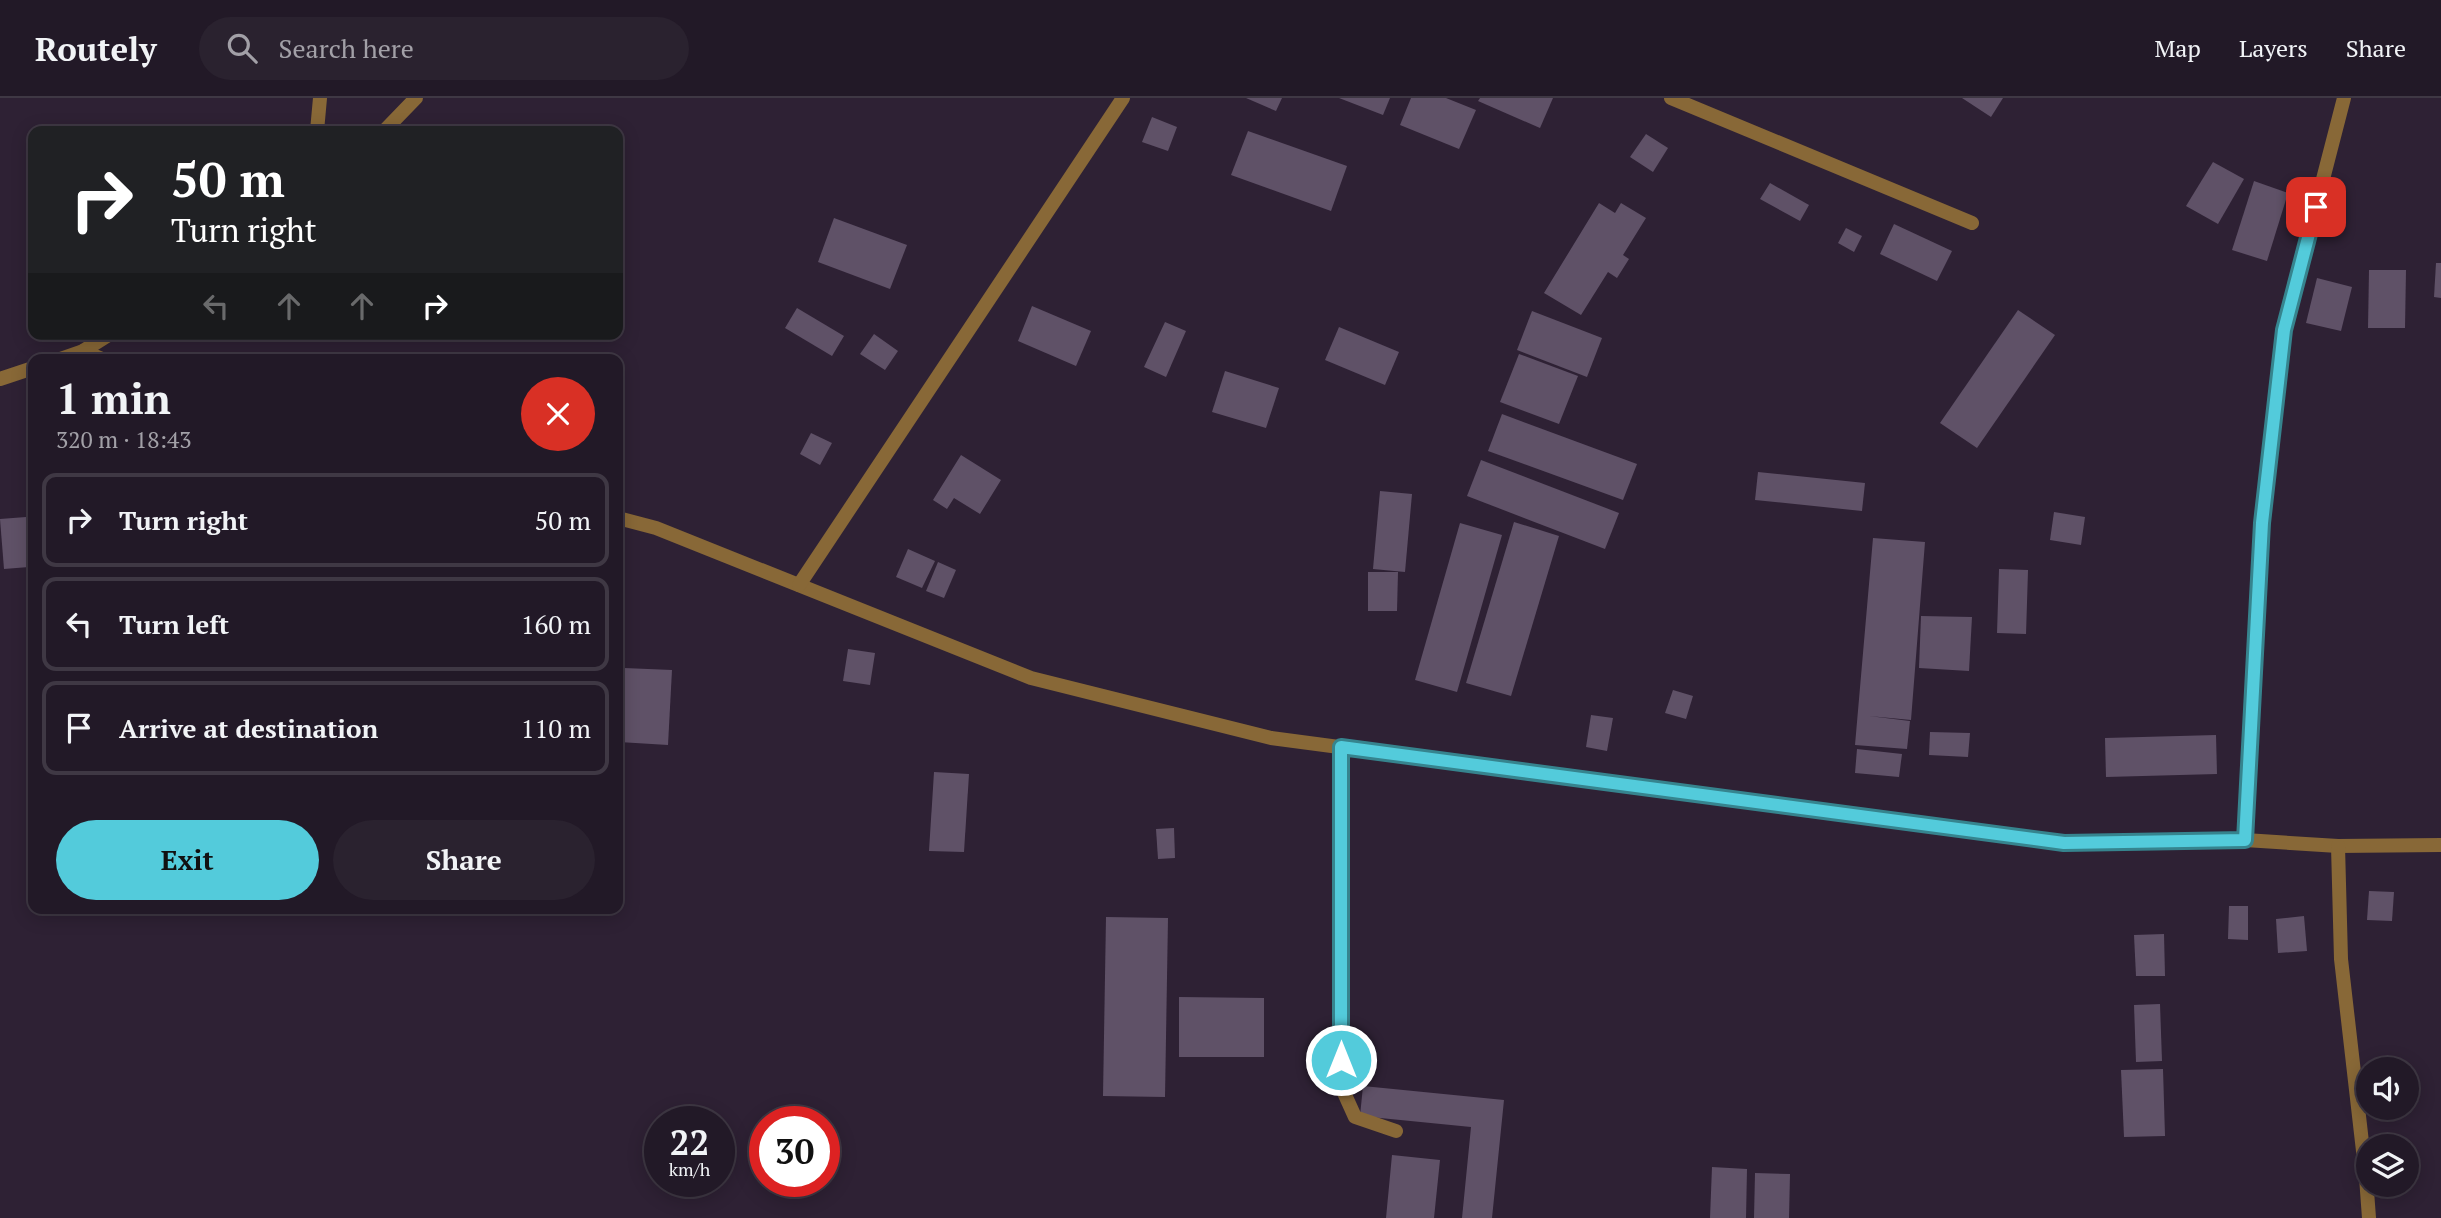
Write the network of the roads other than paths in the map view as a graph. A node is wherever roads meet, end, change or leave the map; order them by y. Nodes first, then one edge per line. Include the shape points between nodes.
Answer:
1 (320, 98) edge
2 (416, 98) edge
3 (1123, 98) edge
4 (1671, 98) edge
5 (2344, 98) edge
6 (317, 126) edge
7 (389, 126) edge
8 (1972, 223) dead end
9 (100, 340) edge
10 (83, 351) junction
11 (74, 354) edge
12 (90, 354) edge
13 (28, 370) edge
14 (0, 379) edge
15 (623, 519) edge
16 (799, 585) junction
17 (1341, 747) junction
18 (2245, 840) junction
19 (2441, 845) edge
20 (2338, 846) junction
21 (1396, 1131) dead end
22 (2369, 1218) edge

1 - 6 street
2 - 7 street
3 - 16 street
4 - 8 street
5 - 18 street via 2284,330 2262,523
9 - 10 street
10 - 11 street
10 - 12 street
13 - 14 street
15 - 16 street
16 - 17 street via 1031,678 1271,738
17 - 18 street via 2064,843
17 - 21 street via 1341,1086 1354,1116
18 - 20 street
19 - 20 street
20 - 22 street via 2342,958

